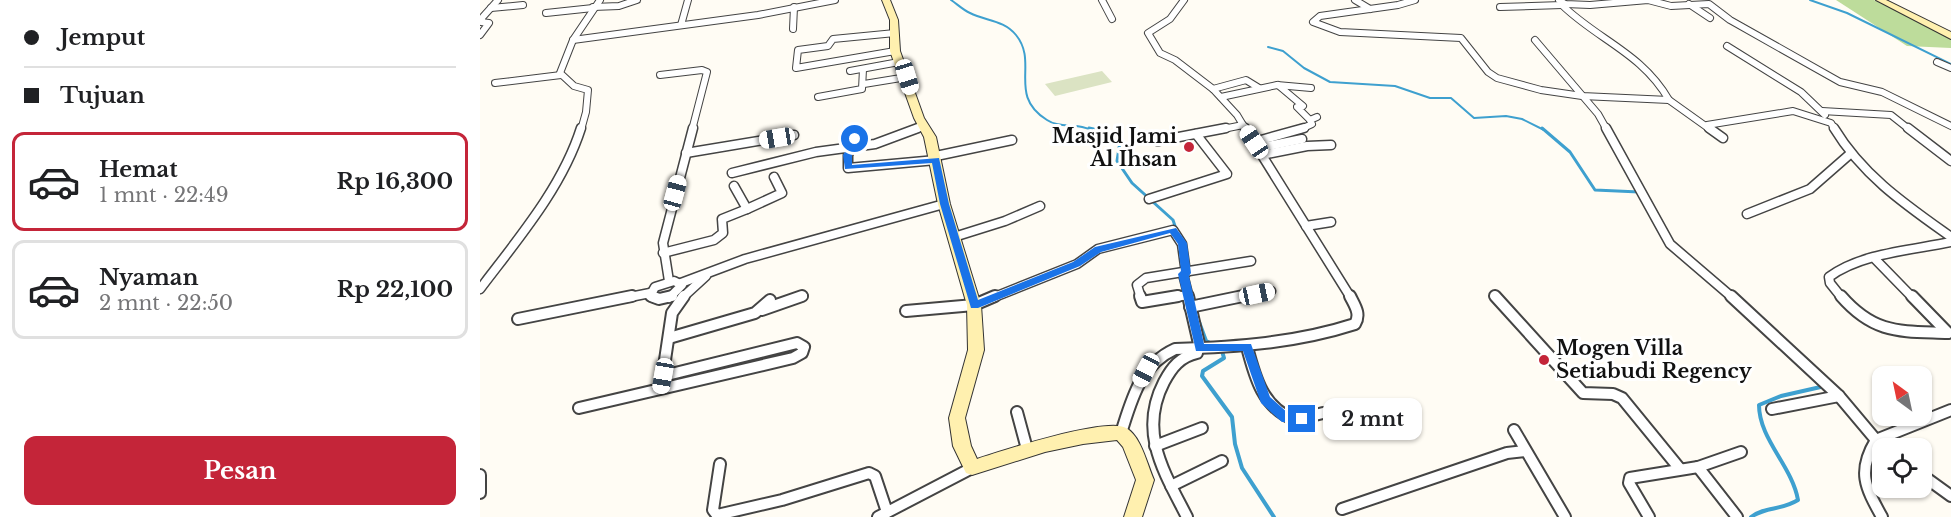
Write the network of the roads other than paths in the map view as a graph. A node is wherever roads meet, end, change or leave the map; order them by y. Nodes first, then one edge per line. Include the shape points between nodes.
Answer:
1 (498, 0) edge
2 (600, 0) edge
3 (636, 0) edge
4 (688, 0) edge
5 (835, 0) edge
6 (886, 0) edge
7 (1102, 0) edge
8 (1185, 0) edge
9 (1356, 0) edge
10 (1410, 0) edge
11 (1880, 0) edge
12 (525, 2) edge
13 (1562, 3) edge
14 (1689, 4) junction
15 (1590, 5) junction
16 (794, 7) junction
17 (1500, 7) dead end
18 (490, 8) junction
19 (593, 8) junction
20 (1370, 9) junction
21 (480, 10) edge
22 (518, 12) dead end
23 (1603, 13) dead end
24 (546, 14) dead end
25 (1710, 18) dead end
26 (481, 19) edge
27 (1112, 19) dead end
28 (681, 25) junction
29 (793, 29) dead end
30 (1467, 29) dead end
31 (895, 33) junction
32 (480, 35) edge
33 (1951, 36) edge
34 (1461, 38) junction
35 (573, 40) junction
36 (1534, 40) dead end
37 (1727, 46) dead end
38 (897, 57) junction
39 (1937, 62) dead end
40 (1951, 68) edge
41 (863, 69) junction
42 (850, 71) dead end
43 (561, 75) junction
44 (660, 75) dead end
45 (907, 77) junction
46 (495, 83) dead end
47 (864, 84) junction
48 (1278, 85) junction
49 (1259, 88) junction
50 (1311, 88) dead end
51 (1213, 89) junction
52 (1582, 96) junction
53 (818, 97) dead end
54 (1221, 97) junction
55 (1669, 100) junction
56 (1812, 102) junction
57 (1793, 111) junction
58 (1822, 111) junction
59 (1831, 123) junction
60 (1243, 125) junction
61 (1707, 125) junction
62 (924, 126) junction
63 (1951, 126) edge
64 (1196, 134) junction
65 (794, 135) dead end
66 (1144, 138) dead end
67 (1723, 138) dead end
68 (855, 139) dead end
69 (1302, 139) dead end
70 (1012, 140) dead end
71 (1331, 145) dead end
72 (851, 149) junction
73 (1258, 149) junction
74 (686, 153) junction
75 (1850, 154) junction
76 (936, 158) junction
77 (1951, 161) edge
78 (732, 173) dead end
79 (774, 177) dead end
80 (734, 186) dead end
81 (1149, 198) dead end
82 (944, 204) junction
83 (1040, 206) dead end
84 (747, 209) junction
85 (1748, 214) dead end
86 (1331, 222) dead end
87 (1306, 226) junction
88 (954, 237) junction
89 (1951, 237) edge
90 (1951, 242) edge
91 (663, 253) junction
92 (1876, 260) junction
93 (1251, 261) dead end
94 (709, 274) junction
95 (1185, 274) junction
96 (669, 281) junction
97 (681, 282) junction
98 (480, 289) edge
99 (1271, 291) dead end
100 (650, 293) junction
101 (803, 296) dead end
102 (1188, 296) junction
103 (1495, 296) dead end
104 (770, 300) dead end
105 (974, 305) junction
106 (1190, 307) junction
107 (760, 311) junction
108 (906, 311) dead end
109 (518, 319) dead end
110 (1949, 335) edge
111 (669, 338) junction
112 (1214, 347) junction
113 (1247, 347) junction
114 (1200, 348) junction
115 (663, 376) junction
116 (661, 388) junction
117 (1839, 396) junction
118 (579, 408) dead end
119 (1772, 409) dead end
120 (1951, 410) edge
121 (1017, 412) dead end
122 (1323, 413) dead end
123 (1202, 428) dead end
124 (1514, 430) dead end
125 (1121, 433) junction
126 (1874, 438) edge
127 (1881, 438) edge
128 (1155, 446) junction
129 (1872, 446) edge
130 (1027, 448) junction
131 (1525, 451) junction
132 (1740, 452) dead end
133 (1222, 461) dead end
134 (720, 464) dead end
135 (1698, 467) junction
136 (972, 468) junction
137 (1680, 469) junction
138 (480, 475) edge
139 (1932, 482) edge
140 (1171, 486) junction
141 (480, 494) edge
142 (1951, 496) edge
143 (1342, 508) dead end
144 (882, 514) edge
145 (1133, 517) edge
146 (1187, 517) edge
147 (1565, 517) edge
148 (1650, 517) edge
149 (1737, 517) edge
150 (1882, 517) edge

1 - 18 street
2 - 19 street
3 - 19 street
4 - 28 street
5 - 16 street
6 - 31 street
7 - 27 street
8 - 51 street via 1170,19 1148,33 1161,54
9 - 20 street
10 - 20 street
11 - 33 street
12 - 18 street
12 - 22 street
13 - 15 street
13 - 17 street
13 - 55 street via 1591,30 1607,36 1663,87
14 - 15 street via 1671,6 1648,0
14 - 25 street
14 - 63 street via 1709,4 1840,82 1882,92
15 - 23 street
16 - 28 street via 722,23
16 - 29 street
18 - 21 street
18 - 26 street
19 - 24 street
19 - 35 street
20 - 34 street via 1320,16 1312,22 1340,32
26 - 32 street via 489,23
28 - 35 street
30 - 34 street
31 - 38 street
31 - 38 street via 833,39 828,46 798,50 796,68
34 - 52 street via 1497,78
35 - 43 street
36 - 52 street
37 - 56 street
38 - 41 street
38 - 45 street
39 - 40 street
41 - 42 street
41 - 47 street
43 - 46 street
43 - 98 street via 574,86 588,90 578,139
44 - 74 street via 707,72
45 - 47 street
45 - 62 street
47 - 53 street via 862,89
48 - 49 street
48 - 50 street
48 - 73 street via 1303,106 1297,108 1313,118 1312,124
49 - 51 street via 1246,80
49 - 54 street
51 - 54 street
52 - 55 street
52 - 117 street via 1611,135 1670,244
54 - 60 street
55 - 61 street
56 - 57 street
56 - 58 street
57 - 59 street
57 - 61 street
58 - 59 street
58 - 77 street via 1891,115
59 - 75 street
60 - 64 street
60 - 73 street
61 - 67 street
62 - 72 street
62 - 76 street
64 - 66 street via 1158,141
64 - 81 street via 1227,174
65 - 74 street
68 - 72 street
69 - 73 street
70 - 76 street
71 - 73 street
72 - 76 street via 848,168
72 - 78 street via 816,152
73 - 87 street
74 - 91 street
75 - 85 street via 1840,159 1818,183 1792,199
75 - 89 street via 1895,197
76 - 82 street
79 - 84 street via 782,193
80 - 84 street
82 - 88 street
82 - 94 street via 757,255
83 - 88 street
84 - 91 street via 722,219 723,233 714,240
86 - 87 street
87 - 113 street via 1357,308 1358,319 1355,324 1301,340
88 - 105 street
90 - 92 street
91 - 96 street
92 - 110 street
92 - 110 street via 1833,273 1830,283 1873,325
93 - 95 street
94 - 97 street
94 - 111 street via 675,307
95 - 102 street
95 - 102 street via 1140,280 1137,285 1140,301
95 - 105 street via 1182,243 1173,230 1098,249 1077,264
96 - 97 street
96 - 100 street
97 - 100 street via 682,288 671,297 656,300
99 - 106 street
100 - 109 street
101 - 107 street
102 - 106 street
103 - 137 street via 1583,393 1622,398
104 - 107 street
105 - 108 street
105 - 136 street via 976,350 957,418 962,446
106 - 114 street
107 - 111 street
111 - 115 street
112 - 113 street
112 - 114 street
112 - 128 street via 1180,359 1167,374 1153,406
113 - 122 street via 1265,400 1275,411 1294,420
114 - 125 street via 1175,349 1154,359 1138,384
115 - 116 street
115 - 116 street via 796,343 804,347 793,358
116 - 118 street
117 - 119 street
117 - 126 street
120 - 127 street
121 - 130 street
123 - 128 street
124 - 131 street
125 - 130 street via 1090,434
125 - 145 street via 1130,443 1145,480
128 - 140 street
129 - 150 street via 1864,459 1868,493
130 - 136 street
131 - 143 street via 1507,453
131 - 147 street
132 - 135 street
133 - 140 street
134 - 144 street via 713,510 717,515 869,473 875,476
135 - 137 street
135 - 149 street
136 - 144 street
137 - 148 street via 1630,478 1629,483
138 - 141 street
139 - 142 street
140 - 146 street

